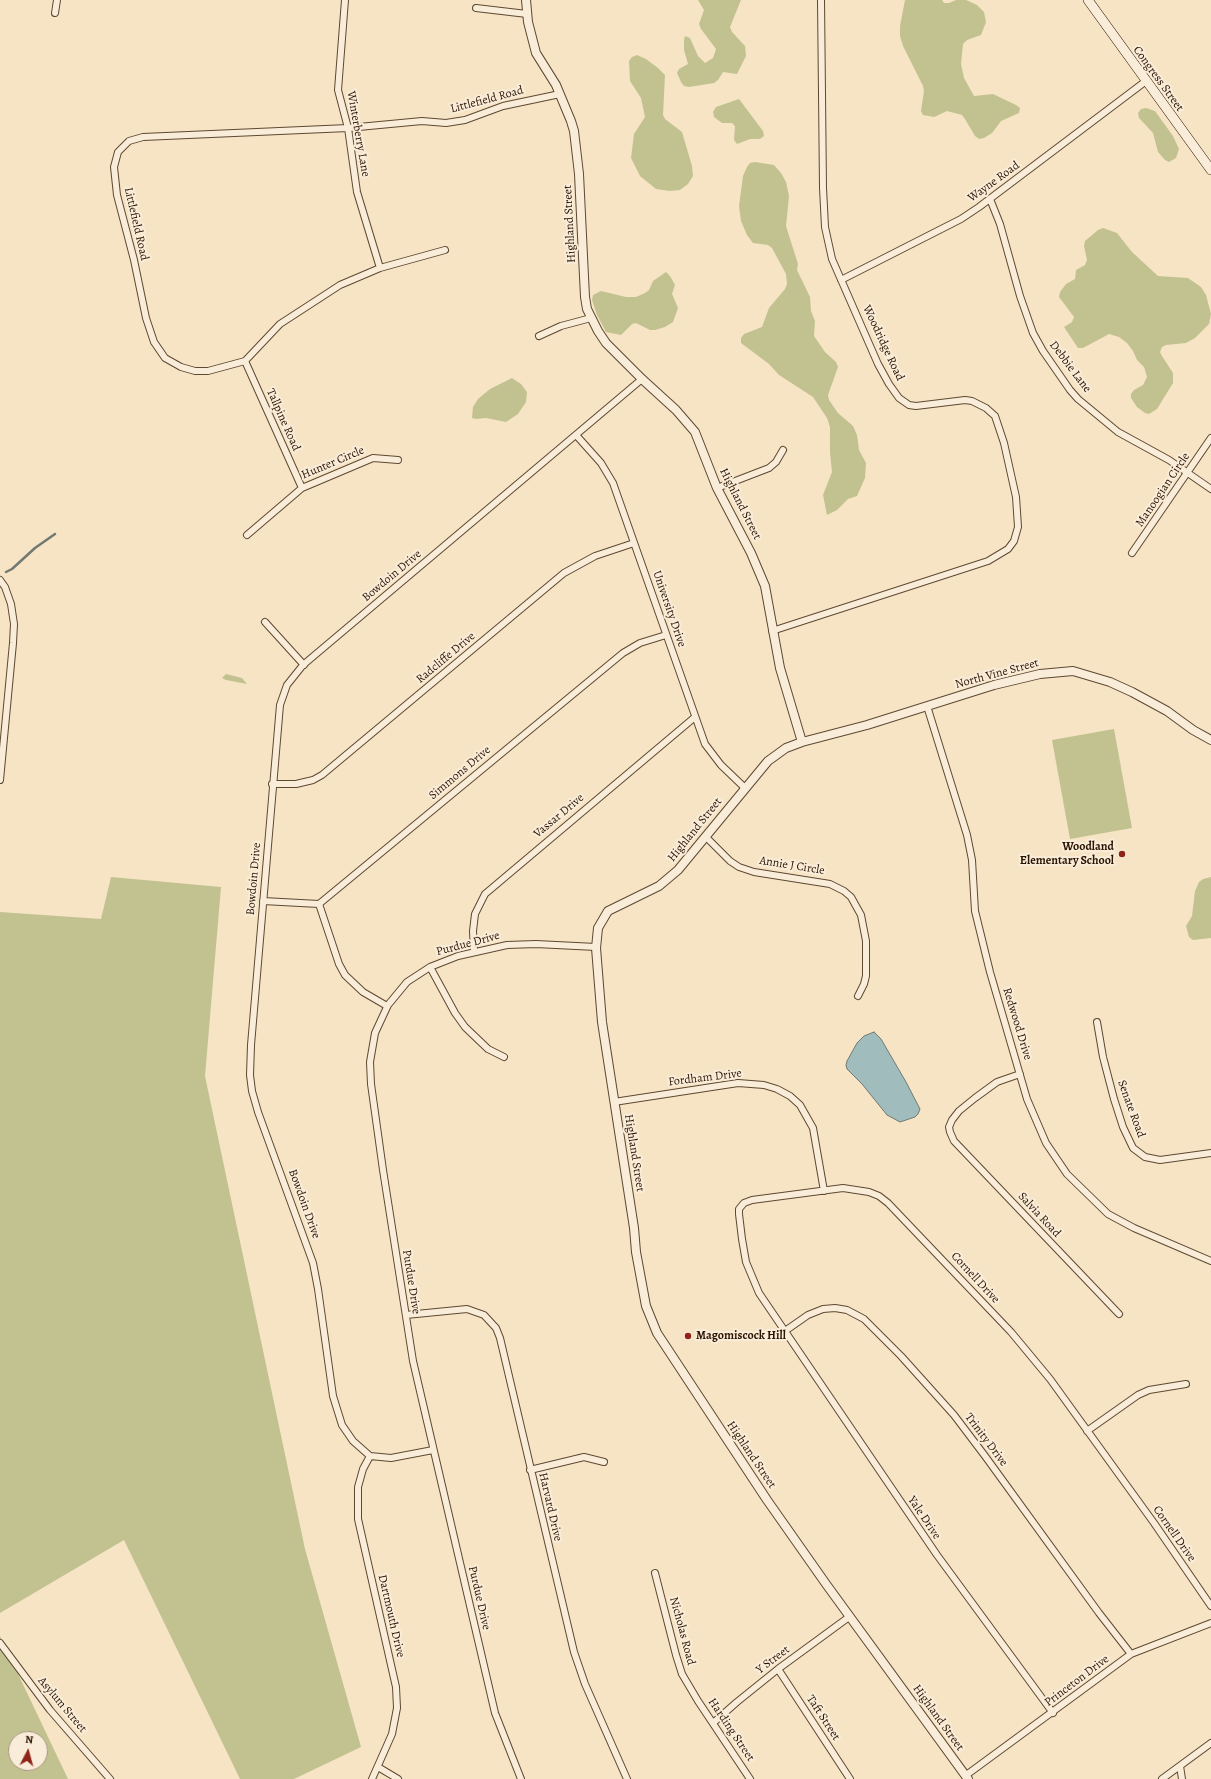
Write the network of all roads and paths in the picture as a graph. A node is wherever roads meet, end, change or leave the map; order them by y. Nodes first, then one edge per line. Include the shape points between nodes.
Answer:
1 (57, 0) edge
2 (345, 0) edge
3 (526, 0) edge
4 (821, 0) edge
5 (1088, 0) edge
6 (476, 8) dead end
7 (55, 13) dead end
8 (527, 14) junction
9 (1146, 81) junction
10 (560, 94) junction
11 (348, 128) junction
12 (1211, 170) edge
13 (990, 199) junction
14 (445, 250) dead end
15 (380, 268) junction
16 (842, 280) junction
17 (591, 318) junction
18 (539, 336) dead end
19 (245, 361) junction
20 (642, 379) junction
21 (576, 435) junction
22 (1211, 438) edge
23 (783, 450) dead end
24 (398, 460) dead end
25 (1188, 472) junction
26 (302, 488) junction
27 (717, 488) junction
28 (1211, 489) edge
29 (247, 535) dead end
30 (634, 542) junction
31 (1132, 553) dead end
32 (0, 580) edge
33 (265, 622) dead end
34 (772, 631) junction
35 (666, 635) junction
36 (304, 664) junction
37 (927, 706) junction
38 (695, 717) junction
39 (1211, 740) edge
40 (802, 742) junction
41 (0, 780) edge
42 (272, 784) junction
43 (745, 788) junction
44 (706, 837) junction
45 (263, 901) junction
46 (319, 904) junction
47 (596, 947) junction
48 (474, 952) junction
49 (430, 967) junction
50 (858, 996) dead end
51 (387, 1006) junction
52 (1097, 1022) dead end
53 (504, 1057) dead end
54 (1020, 1074) junction
55 (614, 1102) junction
56 (1211, 1153) edge
57 (824, 1191) junction
58 (1211, 1261) edge
59 (1119, 1314) dead end
60 (406, 1316) junction
61 (785, 1331) junction
62 (1186, 1384) dead end
63 (1087, 1431) junction
64 (433, 1450) junction
65 (370, 1456) junction
66 (604, 1462) dead end
67 (530, 1470) junction
68 (655, 1574) dead end
69 (1211, 1606) edge
70 (850, 1616) junction
71 (1211, 1623) edge
72 (0, 1643) edge
73 (1131, 1654) junction
74 (778, 1669) junction
75 (693, 1693) joint
76 (1053, 1713) junction
77 (713, 1723) junction
78 (1211, 1743) edge
79 (1180, 1766) junction
80 (378, 1767) junction
81 (967, 1777) edge
82 (110, 1779) edge
83 (372, 1779) edge
84 (398, 1779) edge
85 (521, 1779) edge
86 (627, 1779) edge
87 (750, 1779) edge
88 (850, 1779) edge
89 (1162, 1779) edge
90 (1182, 1779) edge

1 - 7 street
2 - 11 street, Winterberry Lane via 338,90
3 - 8 street, Highland Street
4 - 16 street, Woodridge Road via 824,218 832,259
5 - 9 main road, Congress Street
6 - 8 street
8 - 10 street, Highland Street via 536,53
9 - 12 main road, Congress Street
9 - 13 street, Wayne Road
10 - 11 street, Littlefield Road via 504,106 465,120
10 - 17 street, Highland Street via 571,121 576,143 585,298
11 - 15 street, Winterberry Lane via 357,192
11 - 19 street, Littlefield Road via 143,137 129,141 118,152 114,167 117,195 154,342 165,358 195,371 208,371
13 - 16 street, Wayne Road via 960,219
13 - 25 street, Debbie Lane via 1034,333 1043,351 1070,390 1118,432
14 - 15 street
15 - 19 street via 340,285 280,324
16 - 34 street, Woodridge Road via 878,364 899,398 916,406 972,401 995,416 1004,443 1016,498 1018,527 1014,541 1008,549 988,560
17 - 18 street via 561,326
17 - 20 street, Highland Street via 606,343
19 - 26 street, Tallpine Road
20 - 21 street, Bowdoin Drive
20 - 27 street, Highland Street via 690,425
21 - 30 street, University Drive via 601,462 610,477
21 - 36 street, Bowdoin Drive
22 - 25 street, Manoogian Circle
23 - 27 street via 769,468
24 - 26 street, Hunter Circle via 373,458
25 - 28 street, Debbie Lane
25 - 31 street, Manoogian Circle
26 - 29 street, Hunter Circle
27 - 34 street, Highland Street via 765,586
30 - 35 street, University Drive
30 - 42 street, Radcliffe Drive via 594,556 564,573 322,775 296,784
32 - 41 street via 12,604 14,624
33 - 36 street
34 - 40 street, Highland Street
35 - 38 street, University Drive
35 - 46 street, Simmons Drive via 651,639 623,653
36 - 42 street, Bowdoin Drive via 287,686 281,699
37 - 39 street, North Vine Street via 994,685 1040,674 1072,671 1110,682 1132,692
37 - 40 street, North Vine Street
37 - 54 street, Redwood Drive via 967,835 972,860 977,920
38 - 43 street, University Drive via 708,749
38 - 48 street, Vassar Drive via 485,894 474,914
40 - 43 street, Highland Street via 774,756
42 - 45 street, Bowdoin Drive
43 - 44 street, Highland Street
44 - 47 street, Highland Street via 678,870 662,884 606,913 598,928
44 - 50 street, Annie J Circle via 739,867 754,872 830,884 851,897 861,915 866,941 866,976
45 - 46 street
45 - 65 street, Bowdoin Drive via 250,1062 252,1091 315,1268 333,1396 338,1415 350,1437
46 - 51 street via 345,975 363,992
47 - 48 street, Purdue Drive via 521,944
47 - 55 street, Highland Street via 600,1002
48 - 49 street, Purdue Drive via 450,958
49 - 51 street, Purdue Drive via 407,982
49 - 53 street via 465,1027 488,1049
51 - 60 street, Purdue Drive via 373,1043 370,1062 371,1084
52 - 56 street, Senate Road via 1114,1099 1130,1144 1148,1158 1160,1160
54 - 58 street, Redwood Drive via 1029,1104 1046,1143 1061,1167 1079,1188 1100,1208 1120,1221
54 - 59 street, Salvia Road via 997,1082 959,1111 949,1128 954,1141
55 - 57 street, Fordham Drive via 738,1083 777,1089 800,1105 813,1128
55 - 70 street, Highland Street via 640,1276 652,1324 769,1504
57 - 61 street, Cornell Drive via 752,1200 744,1203 739,1209 749,1271 759,1293
57 - 63 street, Cornell Drive via 842,1188 862,1190 879,1196 892,1206 1011,1332 1050,1379
60 - 64 street, Purdue Drive via 413,1361
60 - 67 street, Harvard Drive via 467,1309 484,1315 493,1322 500,1338
61 - 73 street, Trinity Drive via 808,1315 831,1308 847,1310 864,1319 952,1413
61 - 76 street, Yale Drive via 937,1556
62 - 63 street via 1149,1390 1138,1395
63 - 69 street, Cornell Drive
64 - 65 street via 391,1458
64 - 85 street, Purdue Drive via 495,1713
65 - 80 street, Dartmouth Drive via 358,1487 359,1523 396,1687 397,1708 392,1734
66 - 67 street via 584,1457
67 - 86 street, Harvard Drive via 574,1652
68 - 75 street, Nicholas Road via 676,1656 682,1674
70 - 74 street, Y Street
70 - 81 street, Highland Street
71 - 73 street, Princeton Drive
72 - 82 street, Asylum Street via 50,1710
73 - 76 street, Princeton Drive
74 - 77 street, Y Street
74 - 88 street, Taft Street
75 - 77 street, Harding Street
76 - 81 street, Princeton Drive
77 - 87 street, Harding Street
78 - 79 street
79 - 89 street
79 - 90 street
80 - 83 street, Dartmouth Drive
80 - 84 street

